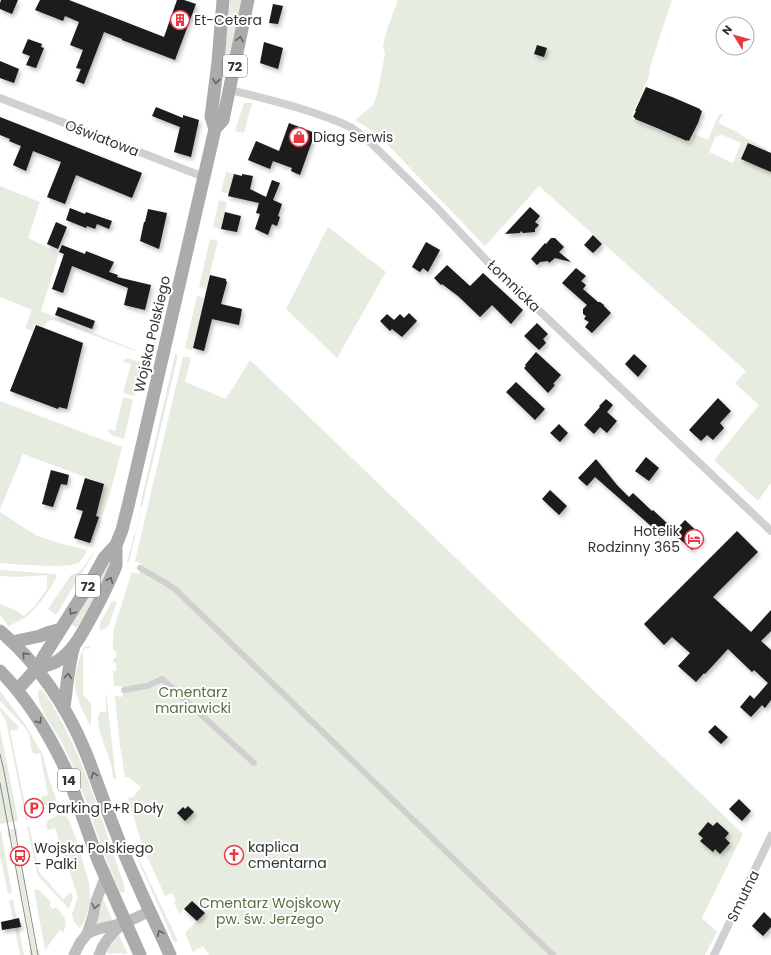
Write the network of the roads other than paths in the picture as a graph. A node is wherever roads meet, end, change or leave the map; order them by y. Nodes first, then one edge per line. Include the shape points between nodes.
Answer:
1 (223, 0) edge
2 (248, 0) edge
3 (230, 90) junction
4 (0, 98) edge
5 (215, 129) junction
6 (204, 177) junction
7 (771, 531) edge
8 (116, 545) junction
9 (140, 568) dead end
10 (61, 629) junction
11 (0, 631) edge
12 (12, 642) junction
13 (75, 645) junction
14 (37, 669) junction
15 (0, 671) edge
16 (16, 690) junction
17 (124, 690) dead end
18 (64, 707) junction
19 (254, 763) dead end
20 (771, 836) edge
21 (105, 878) junction
22 (150, 911) junction
23 (125, 922) junction
24 (87, 934) junction
25 (103, 954) edge
26 (74, 955) edge
27 (140, 955) edge
28 (170, 955) edge
29 (553, 955) edge
30 (714, 955) edge

1 -> 5 main road, Wojska Polskiego / 72 via 211,117
3 -> 2 main road, Wojska Polskiego / 72
3 - 5 main road, Wojska Polskiego / 72 via 223,120
3 - 7 street, Łomnicka via 308,110 342,123 362,135 487,261
4 - 6 street, Oświatowa
5 - 6 main road, Wojska Polskiego / 72
6 - 8 main road, Wojska Polskiego / 72 via 131,494
8 -> 10 main road, Wojska Polskiego / 72 via 104,558
13 -> 8 main road, Wojska Polskiego / 72 via 110,580 116,562
9 - 29 street via 176,590
10 - 12 main road
10 - 14 main road, Wojska Polskiego
11 - 12 main road, 14
14 -> 12 main road, 14
13 - 14 main road, Wojska Polskiego / 72 via 58,661
18 -> 13 main road, 72
14 - 16 main road, Wojska Polskiego
14 - 18 main road, 14
15 - 16 main road, 14
16 -> 21 main road, 14 via 43,727 66,770
17 - 19 street via 147,686 162,679
22 -> 18 main road, 14 via 116,834 86,751
20 - 30 street, Smutna
21 - 23 main road, 14
21 -> 24 main road
22 - 23 main road
28 -> 22 main road, 14
23 - 24 main road
23 - 25 main road via 102,948
23 - 27 main road, 14
24 - 26 main road

